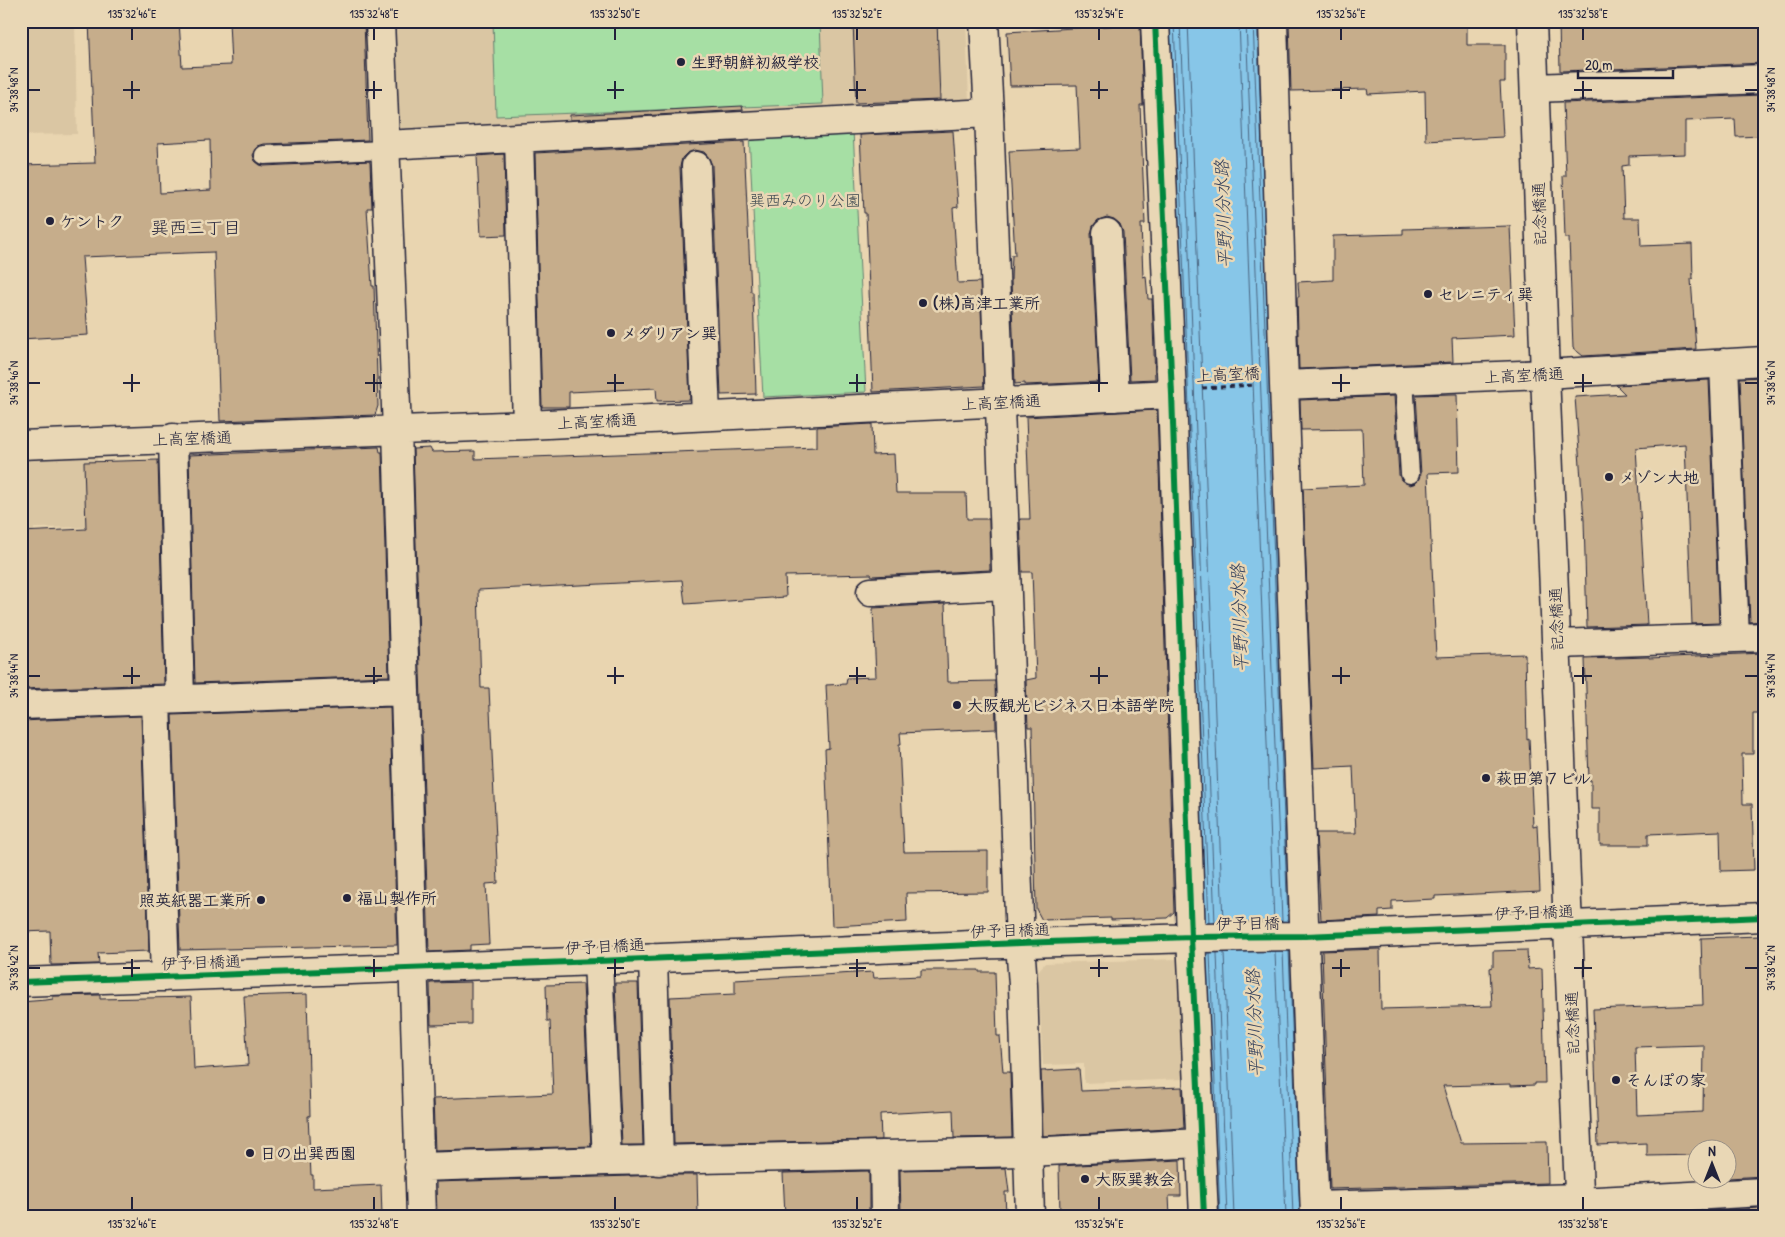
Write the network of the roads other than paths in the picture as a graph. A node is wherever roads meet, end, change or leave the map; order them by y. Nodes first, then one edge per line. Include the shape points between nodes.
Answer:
1 (380, 21) edge
2 (984, 21) edge
3 (1155, 21) edge
4 (1273, 21) edge
5 (1532, 21) edge
6 (1764, 79) edge
7 (1535, 88) junction
8 (989, 113) junction
9 (519, 138) junction
10 (385, 148) junction
11 (264, 155) dead end
12 (696, 166) dead end
13 (1107, 233) dead end
14 (1764, 361) edge
15 (1724, 363) junction
16 (1545, 374) junction
17 (1404, 380) junction
18 (1272, 385) junction
19 (1184, 391) junction
20 (1115, 397) junction
21 (999, 402) junction
22 (706, 416) junction
23 (527, 424) junction
24 (397, 430) junction
25 (173, 438) junction
26 (21, 445) edge
27 (1410, 474) dead end
28 (1006, 585) junction
29 (871, 592) dead end
30 (1764, 637) edge
31 (1735, 638) junction
32 (1557, 644) junction
33 (405, 691) junction
34 (168, 700) junction
35 (21, 705) edge
36 (1764, 917) edge
37 (1568, 924) junction
38 (1305, 936) junction
39 (1191, 937) junction
40 (1020, 943) junction
41 (653, 958) junction
42 (598, 961) junction
43 (413, 968) junction
44 (165, 977) junction
45 (21, 982) edge
46 (1200, 1143) junction
47 (1028, 1152) junction
48 (884, 1155) junction
49 (607, 1161) junction
50 (659, 1161) junction
51 (419, 1167) junction
52 (1764, 1192) edge
53 (1579, 1205) edge
54 (1315, 1211) edge
55 (421, 1216) edge
56 (885, 1216) edge
57 (1030, 1216) edge
58 (1204, 1216) edge

1 - 10 street
2 - 8 street
3 - 19 street
4 - 18 street
5 - 7 street, 記念橋通
6 - 7 street
7 - 16 street, 記念橋通
8 - 9 street
8 - 21 street
9 - 10 street
9 - 23 street
10 - 11 lane
10 - 24 street
12 - 22 street
13 - 20 street
14 - 15 street, 上高室橋通
15 - 16 street, 上高室橋通
15 - 31 street
16 - 17 street, 上高室橋通
16 - 32 street, 記念橋通
17 - 18 street, 上高室橋通
17 - 27 lane
18 - 38 street
19 - 20 street, 上高室橋通
19 - 39 street
20 - 21 street, 上高室橋通
21 - 22 street, 上高室橋通
21 - 28 street
22 - 23 street, 上高室橋通
23 - 24 street, 上高室橋通
24 - 25 street, 上高室橋通
24 - 33 street
25 - 26 street, 上高室橋通
25 - 34 street
28 - 29 street
28 - 40 street
30 - 31 street
31 - 32 street
32 - 37 street, 記念橋通
33 - 34 street
33 - 43 street
34 - 35 street
34 - 44 street
36 - 37 street, 伊予目橋通
37 - 38 street, 伊予目橋通
37 - 53 street, 記念橋通
38 - 39 street, 伊予目橋
38 - 54 street
39 - 40 street, 伊予目橋通
39 - 46 street
40 - 41 street, 伊予目橋通
40 - 47 street
41 - 42 street, 伊予目橋通
41 - 50 street
42 - 43 street, 伊予目橋通
42 - 49 street
43 - 44 street, 伊予目橋通
43 - 51 street
44 - 45 street, 伊予目橋通
46 - 47 street
46 - 58 street
47 - 48 street
47 - 57 street
48 - 50 street
48 - 56 street
49 - 50 street
49 - 51 street
51 - 55 street
52 - 53 street
53 - 54 street

